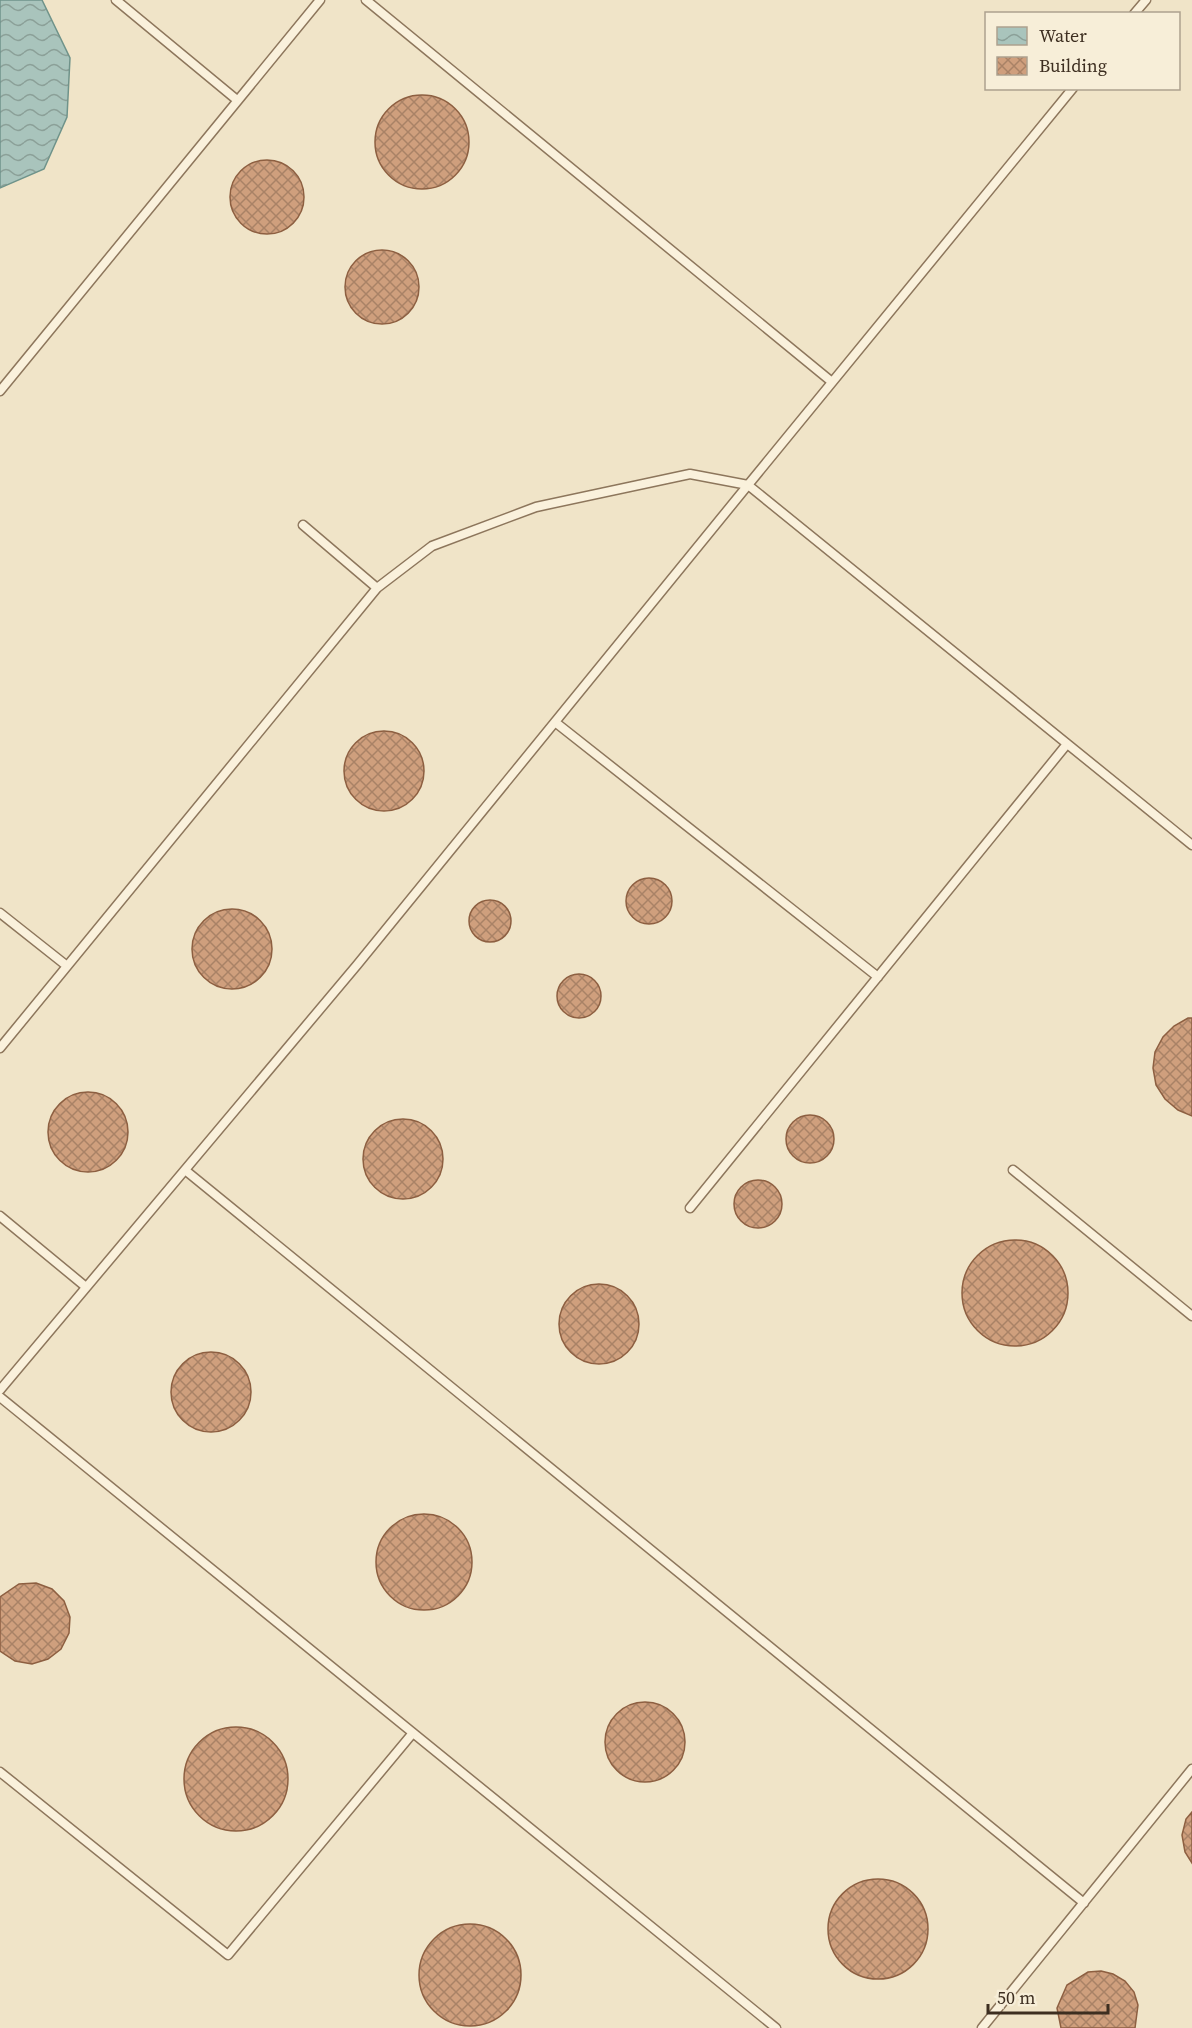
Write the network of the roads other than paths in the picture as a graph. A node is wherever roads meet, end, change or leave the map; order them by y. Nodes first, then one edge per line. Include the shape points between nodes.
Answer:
1 (116, 0) edge
2 (320, 0) edge
3 (366, 0) edge
4 (1146, 0) edge
5 (1136, 12) edge
6 (1071, 90) edge
7 (237, 100) junction
8 (832, 382) junction
9 (0, 391) edge
10 (748, 485) junction
11 (303, 525) dead end
12 (377, 588) junction
13 (555, 722) junction
14 (1067, 744) junction
15 (1192, 845) edge
16 (0, 913) edge
17 (67, 966) junction
18 (878, 977) junction
19 (0, 1048) edge
20 (185, 1170) junction
21 (1013, 1170) dead end
22 (690, 1208) dead end
23 (0, 1216) edge
24 (86, 1287) junction
25 (1192, 1316) edge
26 (0, 1390) edge
27 (0, 1397) edge
28 (412, 1734) junction
29 (1192, 1769) edge
30 (0, 1772) edge
31 (1084, 1903) junction
32 (776, 2028) edge
33 (982, 2028) edge

1 - 7 lane
2 - 7 lane
3 - 8 lane
4 - 5 lane
6 - 8 lane
7 - 9 lane
8 - 10 lane
10 - 12 lane via 690,474 537,507 432,546
10 - 13 lane
10 - 14 lane
11 - 12 lane
12 - 17 lane
13 - 18 lane
13 - 20 lane
14 - 15 lane
14 - 18 lane
16 - 17 lane
17 - 19 lane
18 - 22 lane
20 - 24 lane
20 - 31 lane
21 - 25 lane
23 - 24 lane
24 - 26 lane
27 - 28 lane
28 - 30 lane via 228,1955
28 - 32 lane
29 - 31 lane
31 - 33 lane

